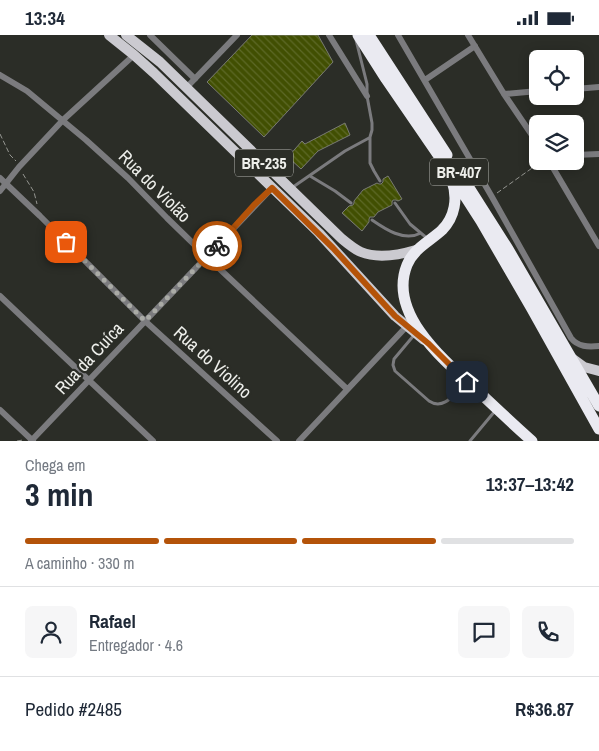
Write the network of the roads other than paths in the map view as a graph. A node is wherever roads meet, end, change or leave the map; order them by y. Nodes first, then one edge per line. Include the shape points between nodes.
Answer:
1 (109, 35) edge
2 (126, 35) edge
3 (150, 35) edge
4 (236, 35) edge
5 (329, 35) edge
6 (355, 35) edge
7 (358, 35) edge
8 (368, 35) edge
9 (398, 35) edge
10 (468, 35) edge
11 (229, 38) edge
12 (475, 46) junction
13 (134, 55) junction
14 (0, 75) edge
15 (195, 79) junction
16 (425, 80) junction
17 (599, 87) edge
18 (186, 88) junction
19 (584, 88) edge
20 (529, 92) edge
21 (504, 94) junction
22 (367, 96) junction
23 (63, 120) junction
24 (529, 131) edge
25 (370, 137) junction
26 (599, 153) edge
27 (584, 154) edge
28 (445, 165) junction
29 (554, 170) edge
30 (310, 176) junction
31 (0, 178) edge
32 (380, 181) dead end
33 (6, 183) junction
34 (291, 188) junction
35 (0, 191) edge
36 (276, 192) junction
37 (351, 203) dead end
38 (395, 203) dead end
39 (372, 220) dead end
40 (425, 236) junction
41 (599, 246) edge
42 (416, 250) junction
43 (207, 257) junction
44 (0, 296) edge
45 (549, 309) junction
46 (145, 321) junction
47 (407, 326) junction
48 (416, 333) junction
49 (429, 344) junction
50 (599, 346) edge
51 (568, 353) junction
52 (599, 371) edge
53 (89, 380) junction
54 (467, 382) junction
55 (347, 389) junction
56 (599, 406) edge
57 (497, 409) junction
58 (0, 410) edge
59 (599, 429) edge
60 (32, 441) edge
61 (153, 441) edge
62 (277, 441) edge
63 (299, 441) edge
64 (470, 441) edge
65 (532, 441) edge

1 - 13 main road, BR-235 / BR-235
2 - 18 main road, BR-235 / BR-235
3 - 15 street
4 - 11 street
5 - 22 street
6 - 22 lane
7 - 28 highway
8 - 45 highway, BR-407
9 - 16 street
10 - 12 street
11 - 15 street
12 - 16 street
12 - 21 street
13 - 23 street
13 - 36 main road, BR-235 / BR-235
14 - 23 street, Rua do Violão via 27,91
15 - 18 street
16 - 45 street via 492,197
17 - 19 street
18 - 34 main road, BR-235 / BR-235
20 - 21 street
21 - 24 street
22 - 25 lane via 372,123
23 - 33 street
23 - 43 street, Rua do Violão via 128,178
25 - 30 lane
25 - 32 lane via 370,163
26 - 27 street
28 - 40 highway via 456,199 446,225
28 - 59 highway via 532,309
29 - 41 street
30 - 34 lane
30 - 37 lane
31 - 33 street, Rua do Violino
33 - 35 street
33 - 46 street, Rua do Violino
34 - 36 lane
34 - 42 main road, BR-235 / BR-235 via 341,238 360,251 376,255
36 - 43 street, Rua da Cuíca via 254,205
36 - 47 main road, BR-235 / BR-235
38 - 40 lane via 410,224
39 - 40 lane via 392,233
40 - 42 highway
42 - 49 highway via 407,266 403,289 410,315
43 - 46 street, Rua da Cuíca
43 - 55 street, Rua do Violão
44 - 53 street
45 - 50 street via 574,342 583,346
45 - 51 highway, BR-407
46 - 53 street, Rua da Cuíca
46 - 62 street, Rua do Violino
47 - 48 main road, BR-235 / BR-235
47 - 55 street
48 - 49 main road, BR-235 / BR-235
48 - 54 lane via 394,359 395,371 435,404 444,403
49 - 54 highway
51 - 52 main road via 584,367
51 - 56 highway, BR-407
53 - 60 street, Rua da Cuíca
53 - 61 street
54 - 57 highway
55 - 63 street
57 - 64 lane
57 - 65 highway
58 - 60 street

